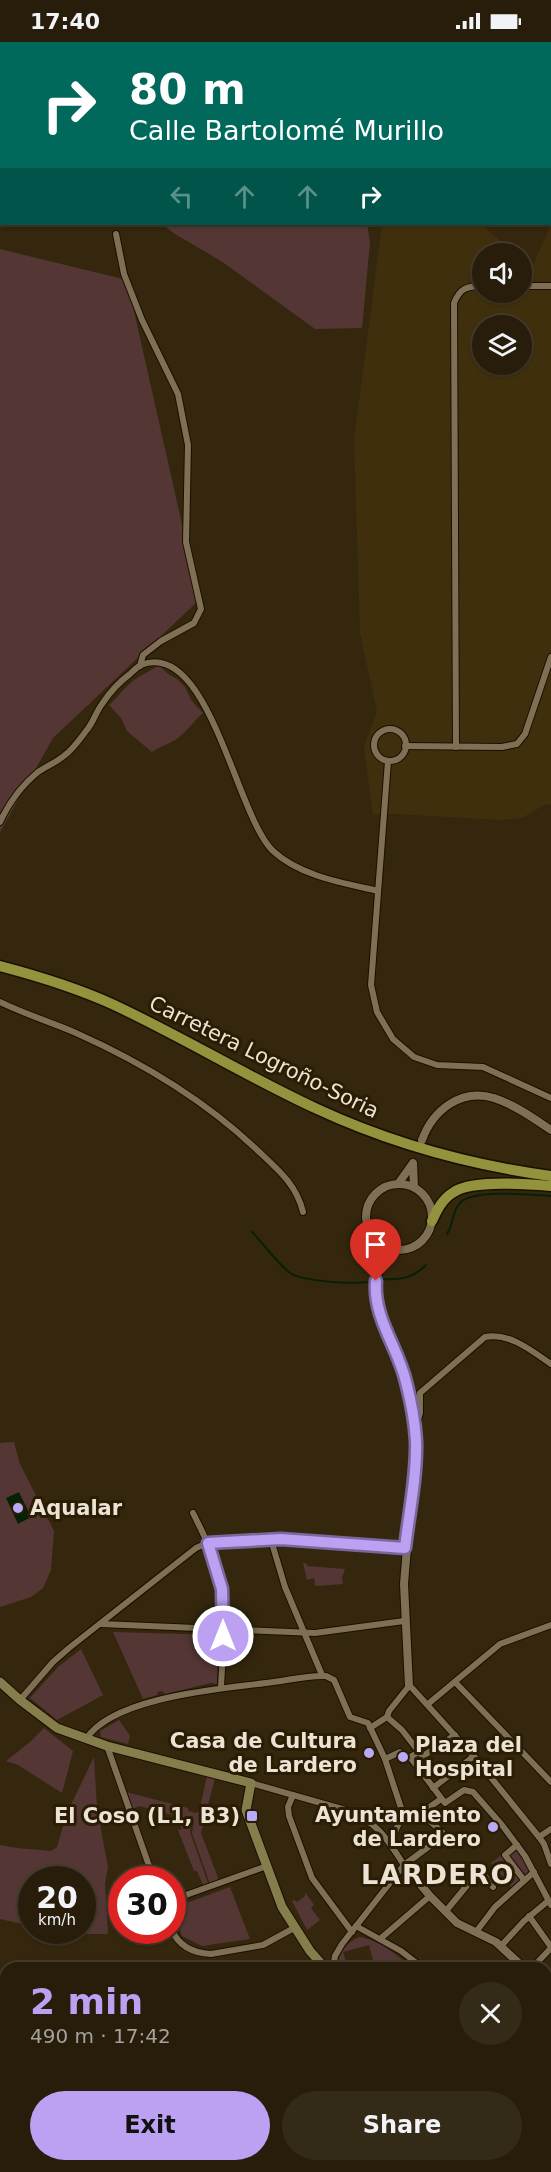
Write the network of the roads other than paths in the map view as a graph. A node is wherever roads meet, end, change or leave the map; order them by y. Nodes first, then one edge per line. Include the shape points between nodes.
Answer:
1 (116, 234) dead end
2 (472, 286) edge
3 (532, 286) edge
4 (551, 286) edge
5 (551, 657) edge
6 (140, 666) junction
7 (405, 746) junction
8 (456, 747) junction
9 (388, 761) junction
10 (0, 822) edge
11 (378, 891) junction
12 (0, 966) edge
13 (0, 1002) edge
14 (551, 1098) edge
15 (551, 1130) edge
16 (422, 1140) dead end
17 (551, 1176) edge
18 (398, 1184) junction
19 (551, 1186) edge
20 (414, 1187) junction
21 (303, 1212) dead end
22 (432, 1221) junction
23 (377, 1241) junction
24 (392, 1248) junction
25 (380, 1263) junction
26 (551, 1364) edge
27 (414, 1429) junction
28 (193, 1513) dead end
29 (272, 1540) junction
30 (208, 1543) junction
31 (405, 1548) junction
32 (404, 1621) junction
33 (100, 1624) junction
34 (551, 1625) edge
35 (224, 1629) junction
36 (303, 1633) junction
37 (322, 1676) junction
38 (0, 1682) edge
39 (455, 1682) junction
40 (409, 1686) junction
41 (221, 1688) junction
42 (20, 1700) junction
43 (428, 1704) junction
44 (387, 1717) junction
45 (371, 1730) junction
46 (455, 1735) junction
47 (86, 1739) junction
48 (107, 1746) junction
49 (419, 1752) junction
50 (474, 1756) junction
51 (410, 1757) junction
52 (385, 1759) junction
53 (551, 1782) edge
54 (251, 1783) junction
55 (433, 1788) junction
56 (293, 1795) junction
57 (443, 1801) junction
58 (421, 1813) junction
59 (403, 1814) junction
60 (551, 1829) edge
61 (539, 1837) junction
62 (388, 1840) junction
63 (518, 1846) junction
64 (551, 1864) edge
65 (404, 1865) junction
66 (149, 1866) edge
67 (267, 1866) junction
68 (534, 1872) junction
69 (524, 1880) junction
70 (494, 1887) dead end
71 (186, 1895) edge
72 (430, 1896) junction
73 (549, 1903) edge
74 (446, 1911) junction
75 (529, 1916) junction
76 (294, 1928) junction
77 (354, 1929) junction
78 (476, 1932) junction
79 (380, 1939) junction
80 (181, 1944) edge
81 (501, 1946) junction
82 (551, 1948) edge
83 (318, 1960) joint
84 (315, 1962) edge
85 (334, 1962) edge
86 (416, 1962) edge
87 (518, 1962) edge
88 (538, 1962) edge

1 - 6 street via 124,274 178,394 189,445 186,542 201,609 194,623 143,655
2 - 8 street via 463,289 453,303
3 - 4 street
5 - 8 street via 521,740 502,747
6 - 10 street via 118,683 66,755 38,772 9,802
6 - 11 street via 158,662 167,665 194,686 209,712 245,804 272,850 291,865
7 - 8 street
7 - 9 street via 398,759
7 - 9 street via 398,732 382,731 374,746 378,756
9 - 11 street
11 - 14 street via 370,986 376,1012 393,1039 414,1057 437,1065 483,1067
12 - 17 highway, Carretera Logroño-Soria via 57,982 110,1003 279,1090 371,1132 488,1166
13 - 21 street via 113,1051 203,1105 287,1178
15 - 16 street via 508,1104 476,1095 448,1104 435,1116
18 - 20 street
18 - 20 street via 415,1159
18 - 23 street via 377,1192 368,1207 368,1226
19 - 22 highway via 462,1187 443,1201
20 - 22 street via 430,1205
22 - 24 street via 427,1235 418,1244 407,1249
23 - 24 street
23 - 25 street
24 - 25 street
25 - 27 street via 376,1303 402,1366
26 - 27 street via 508,1337 485,1337 420,1393 420,1413
27 - 31 street via 416,1454
28 - 30 street
29 - 30 street
29 - 31 street
29 - 36 street
30 - 33 street via 196,1548
30 - 35 street via 222,1589
31 - 32 street
32 - 36 street
32 - 40 street
33 - 35 street
33 - 42 street via 53,1662
34 - 39 street via 500,1644
35 - 36 street
35 - 41 street
36 - 37 street
37 - 41 street
37 - 45 street via 334,1680 350,1717 368,1723
38 - 42 main road
39 - 43 street
39 - 53 street
40 - 43 street
40 - 44 street
41 - 47 street via 134,1708 102,1723
42 - 47 main road via 57,1728
43 - 46 street
44 - 45 street
44 - 49 street
45 - 52 street
46 - 49 street via 423,1756
46 - 50 street
47 - 48 main road
48 - 54 main road
48 - 66 street
49 - 51 street
50 - 55 street
50 - 61 street
51 - 52 street via 403,1757 400,1752
51 - 55 street
52 - 59 street
54 - 56 street
54 - 67 main road via 246,1810
55 - 57 street
56 - 62 street via 350,1810 373,1823
56 - 77 street via 288,1812 312,1878
57 - 58 street
57 - 63 street via 471,1790
58 - 59 street
58 - 65 street via 444,1834
59 - 62 street
60 - 61 street
61 - 64 street
62 - 65 street
63 - 68 street
63 - 69 street via 505,1855
65 - 72 street
65 - 77 street
67 - 71 street
67 - 76 main road
68 - 69 street
68 - 73 street
69 - 78 street
70 - 74 street via 482,1872
72 - 74 street
72 - 79 street
73 - 75 street
74 - 78 street via 461,1926
75 - 81 street
75 - 82 street
76 - 80 street via 263,1946 212,1954
76 - 83 main road
77 - 79 street
77 - 85 street
78 - 81 street
79 - 86 street
81 - 87 street
82 - 88 street
83 - 84 street

